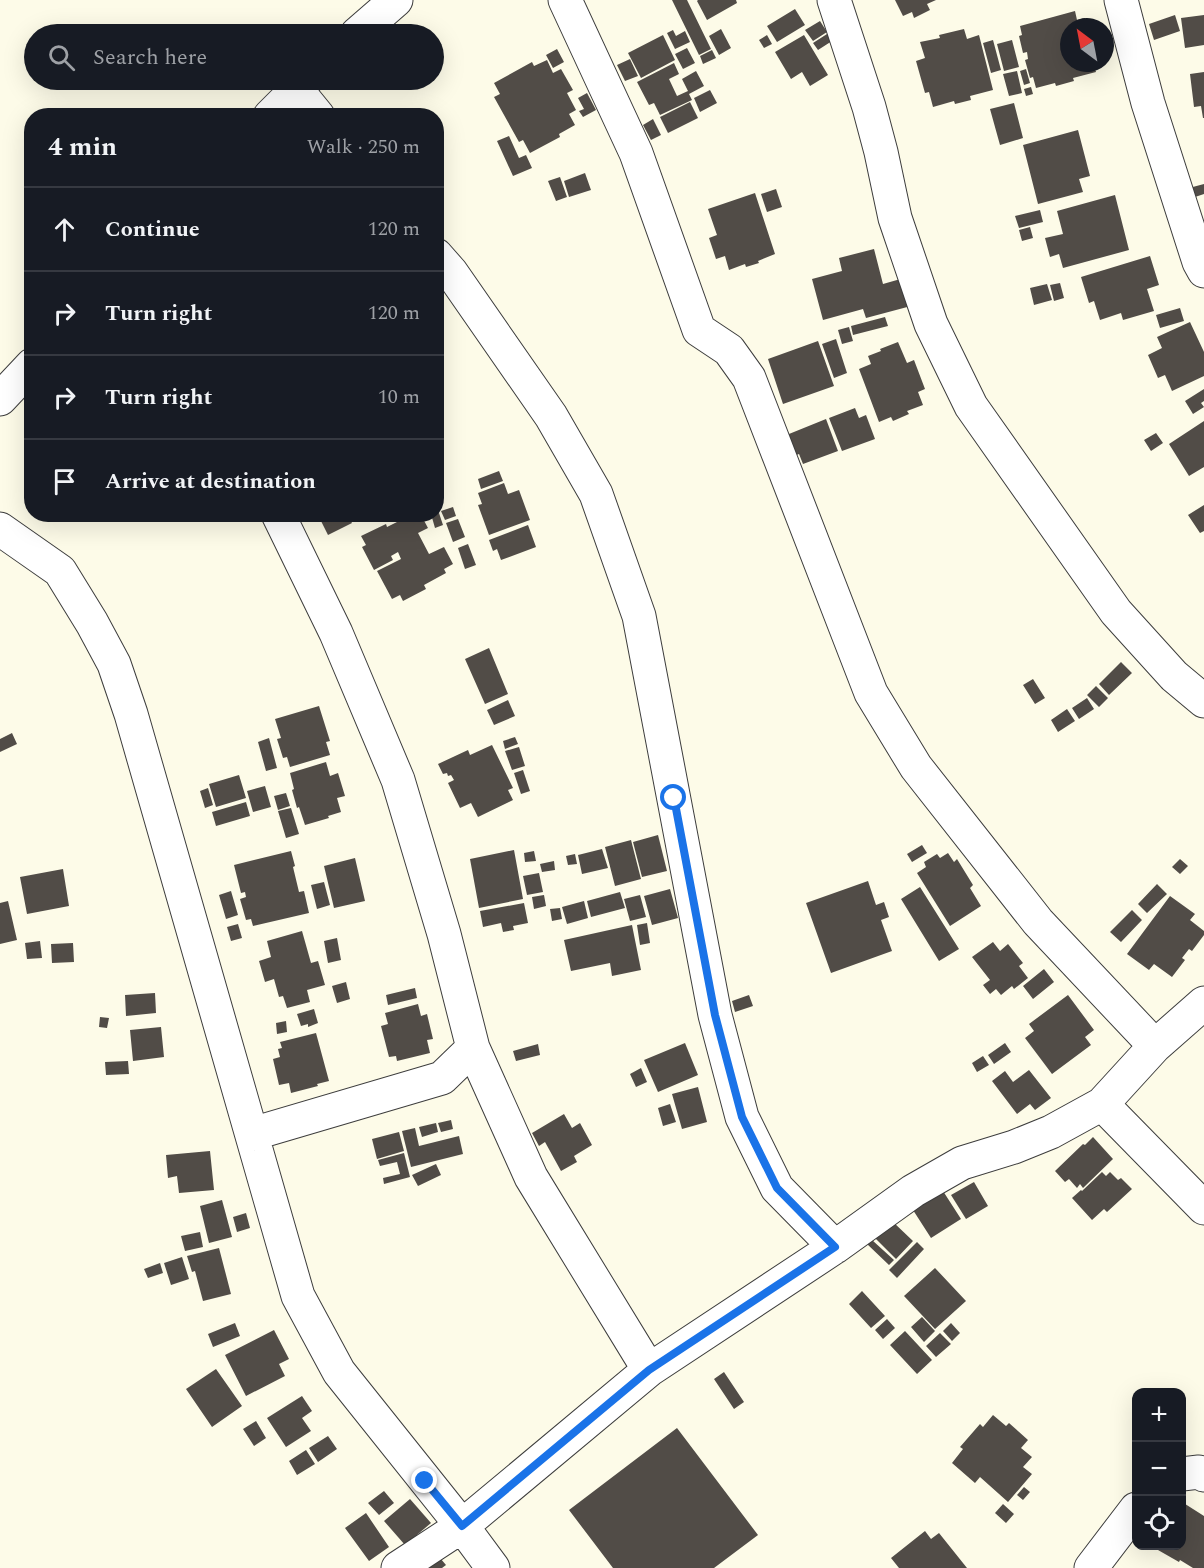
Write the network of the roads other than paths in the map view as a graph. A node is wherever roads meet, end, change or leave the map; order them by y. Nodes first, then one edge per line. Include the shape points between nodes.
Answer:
1 (396, 0) edge
2 (565, 0) edge
3 (834, 0) edge
4 (1121, 0) edge
5 (368, 24) edge
6 (295, 90) edge
7 (304, 90) edge
8 (278, 108) edge
9 (314, 108) edge
10 (444, 264) edge
11 (1204, 271) edge
12 (24, 374) edge
13 (0, 399) edge
14 (282, 522) edge
15 (0, 529) edge
16 (1204, 701) edge
17 (1204, 1003) edge
18 (1155, 1046) junction
19 (473, 1048) junction
20 (1102, 1104) junction
21 (252, 1134) junction
22 (1204, 1208) edge
23 (835, 1247) junction
24 (649, 1370) junction
25 (1186, 1474) edge
26 (1204, 1475) edge
27 (1132, 1515) edge
28 (462, 1526) junction
29 (398, 1568) edge
30 (493, 1568) edge
31 (1091, 1568) edge

1 - 5 street
2 - 18 street via 636,153 699,330 729,350 749,378 871,693 916,767 1038,922
3 - 16 street via 869,107 895,218 931,324 971,406 1116,612 1174,676
4 - 11 street via 1148,103
6 - 8 street
7 - 9 street
10 - 23 street via 551,416 596,494 639,616 715,1015 742,1117 777,1188
12 - 13 street
14 - 19 street via 336,633 398,780
15 - 21 street via 60,571 114,664
17 - 18 street
18 - 20 street
19 - 21 street via 442,1078
19 - 24 street via 531,1177
20 - 22 street
20 - 23 street via 1051,1132 962,1164 913,1191
21 - 28 street via 298,1296 310,1320 339,1372
23 - 24 street
24 - 28 street
25 - 26 street
27 - 31 street
28 - 29 street
28 - 30 street

